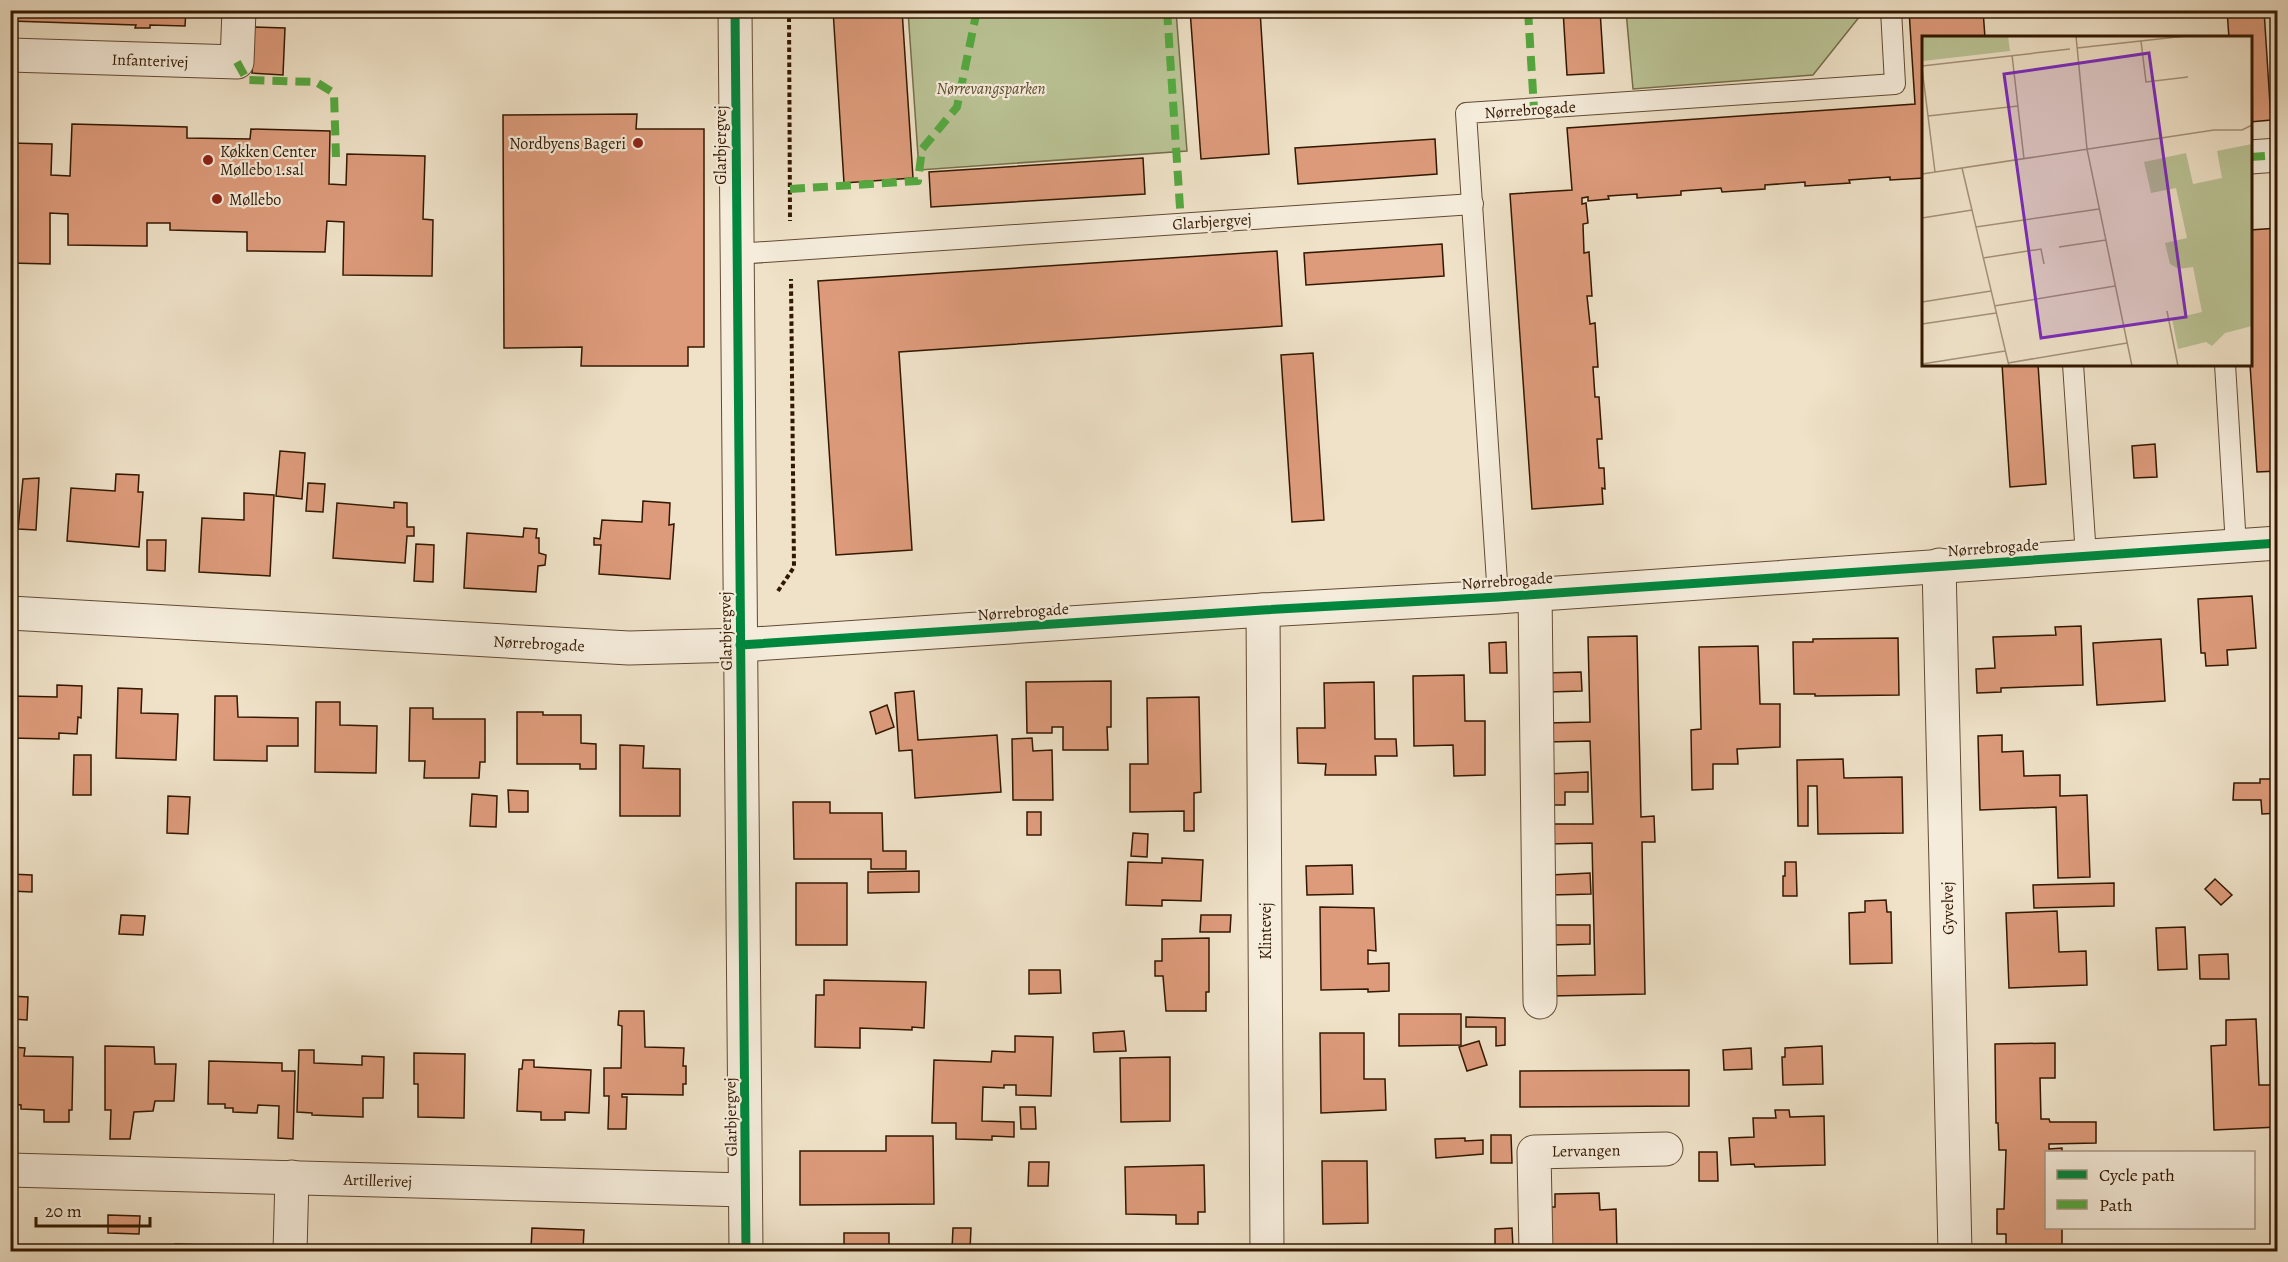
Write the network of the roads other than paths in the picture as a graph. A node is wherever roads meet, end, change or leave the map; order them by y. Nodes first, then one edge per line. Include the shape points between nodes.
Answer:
1 (239, 10) edge
2 (735, 10) edge
3 (1891, 10) edge
4 (10, 55) edge
5 (2277, 155) edge
6 (2252, 157) edge
7 (1473, 204) junction
8 (736, 254) junction
9 (2073, 366) edge
10 (2225, 366) edge
11 (2277, 543) edge
12 (2236, 546) junction
13 (2086, 555) junction
14 (1939, 566) junction
15 (1535, 593) junction
16 (1498, 597) junction
17 (1263, 610) junction
18 (10, 613) edge
19 (740, 645) junction
20 (1540, 1002) dead end
21 (1666, 1149) dead end
22 (10, 1170) edge
23 (292, 1177) junction
24 (745, 1190) junction
25 (290, 1251) edge
26 (746, 1251) edge
27 (1267, 1251) edge
28 (1536, 1251) edge
29 (1955, 1251) edge

1 - 4 street, Infanterivej via 237,63
2 - 8 street, Glarbjergvej
3 - 7 lane, Nørrebrogade via 1895,84 1466,113
5 - 6 street
7 - 8 lane, Glarbjergvej
7 - 16 lane, Nørrebrogade
8 - 19 street, Glarbjergvej
9 - 13 lane
10 - 12 lane
11 - 12 street, Nørrebrogade
12 - 13 street, Nørrebrogade
13 - 14 street, Nørrebrogade
14 - 15 street, Nørrebrogade
14 - 29 street, Gyvelvej
15 - 16 street, Nørrebrogade
15 - 20 street, Nørrebrogade
16 - 17 street, Nørrebrogade
17 - 19 street, Nørrebrogade
17 - 27 street, Klintevej
18 - 19 street, Nørrebrogade via 629,648
19 - 24 street, Glarbjergvej
21 - 28 street, Lervangen via 1534,1152
22 - 23 street, Artillerivej
23 - 24 street, Artillerivej
23 - 25 street
24 - 26 street, Glarbjergvej

